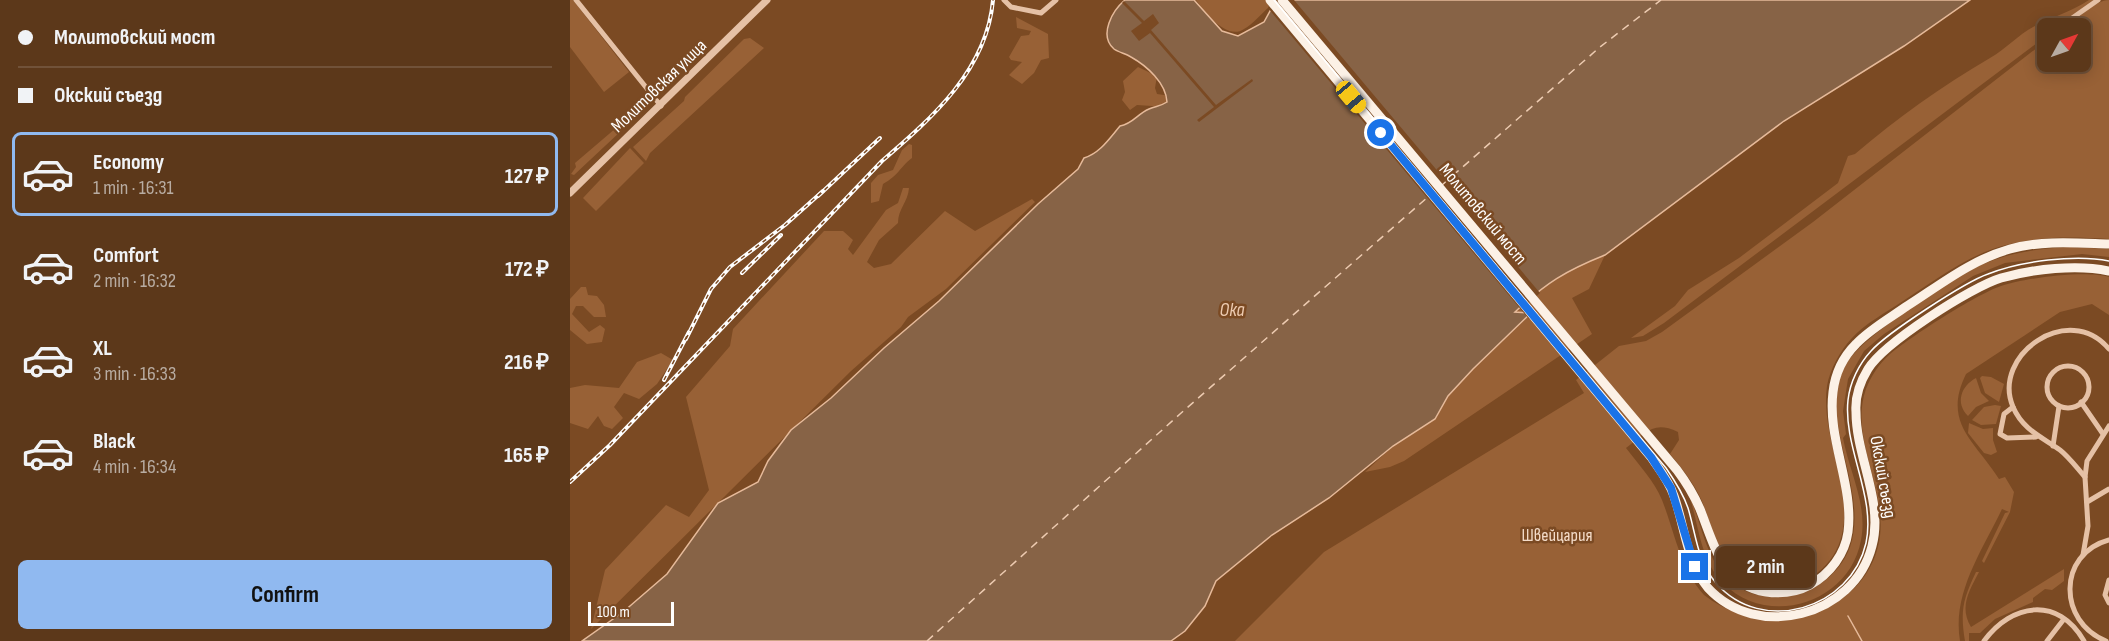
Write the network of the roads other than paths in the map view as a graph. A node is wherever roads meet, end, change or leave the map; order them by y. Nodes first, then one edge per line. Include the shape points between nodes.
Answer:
1 (576, 0) edge
2 (767, 0) edge
3 (1004, 0) edge
4 (1056, 0) edge
5 (1270, 0) edge
6 (1282, 0) edge
7 (2098, 0) edge
8 (2072, 18) edge
9 (661, 106) junction
10 (570, 193) edge
11 (2109, 244) edge
12 (2109, 271) edge
13 (2109, 349) edge
14 (2081, 402) junction
15 (2059, 406) junction
16 (2013, 407) junction
17 (2107, 430) edge
18 (2037, 437) junction
19 (2053, 446) junction
20 (1651, 457) joint
21 (2085, 477) junction
22 (2109, 489) edge
23 (2087, 502) junction
24 (2109, 540) edge
25 (2083, 555) junction
26 (2109, 580) edge
27 (2109, 603) edge
28 (2075, 615) junction
29 (2067, 621) junction
30 (2088, 639) edge
31 (1984, 641) edge
32 (2047, 641) edge
33 (2106, 641) edge

1 - 9 street
2 - 9 street, Молитовская улица
3 - 4 street via 1011,8 1041,13
5 - 20 main road, Молитовский мост
6 - 11 main road, Молитовский мост via 1660,450 1692,493 1719,560 1733,577 1769,593 1804,588 1831,569 1840,556 1848,532 1849,511 1832,405 1841,366 1856,343 1959,271 1991,256 2050,243
7 - 8 street
9 - 10 street, Молитовская улица
12 - 20 main road, Окский съезд via 2074,269 2002,278 1963,296 1876,358 1862,382 1856,412 1875,519 1872,547 1859,577 1849,589 1812,614 1774,621 1756,618 1722,601 1710,590 1695,567 1671,488
13 - 16 street via 2095,336 2062,329 2030,345 2016,366 2011,387
14 - 15 street via 2073,407
14 - 15 street via 2088,394 2088,381 2080,370 2068,365 2054,370 2047,382 2049,396
14 - 17 street
15 - 19 street
16 - 18 street
16 - 18 street via 2004,414 2000,434 2007,438
17 - 21 street via 2087,461
18 - 19 street
19 - 21 street
21 - 23 street
22 - 23 street
23 - 25 street
24 - 25 street
25 - 28 street via 2069,584
26 - 27 street via 2105,595
28 - 29 street
28 - 30 street
29 - 30 street
29 - 31 street via 2034,608 2003,621
29 - 32 street
30 - 33 street

